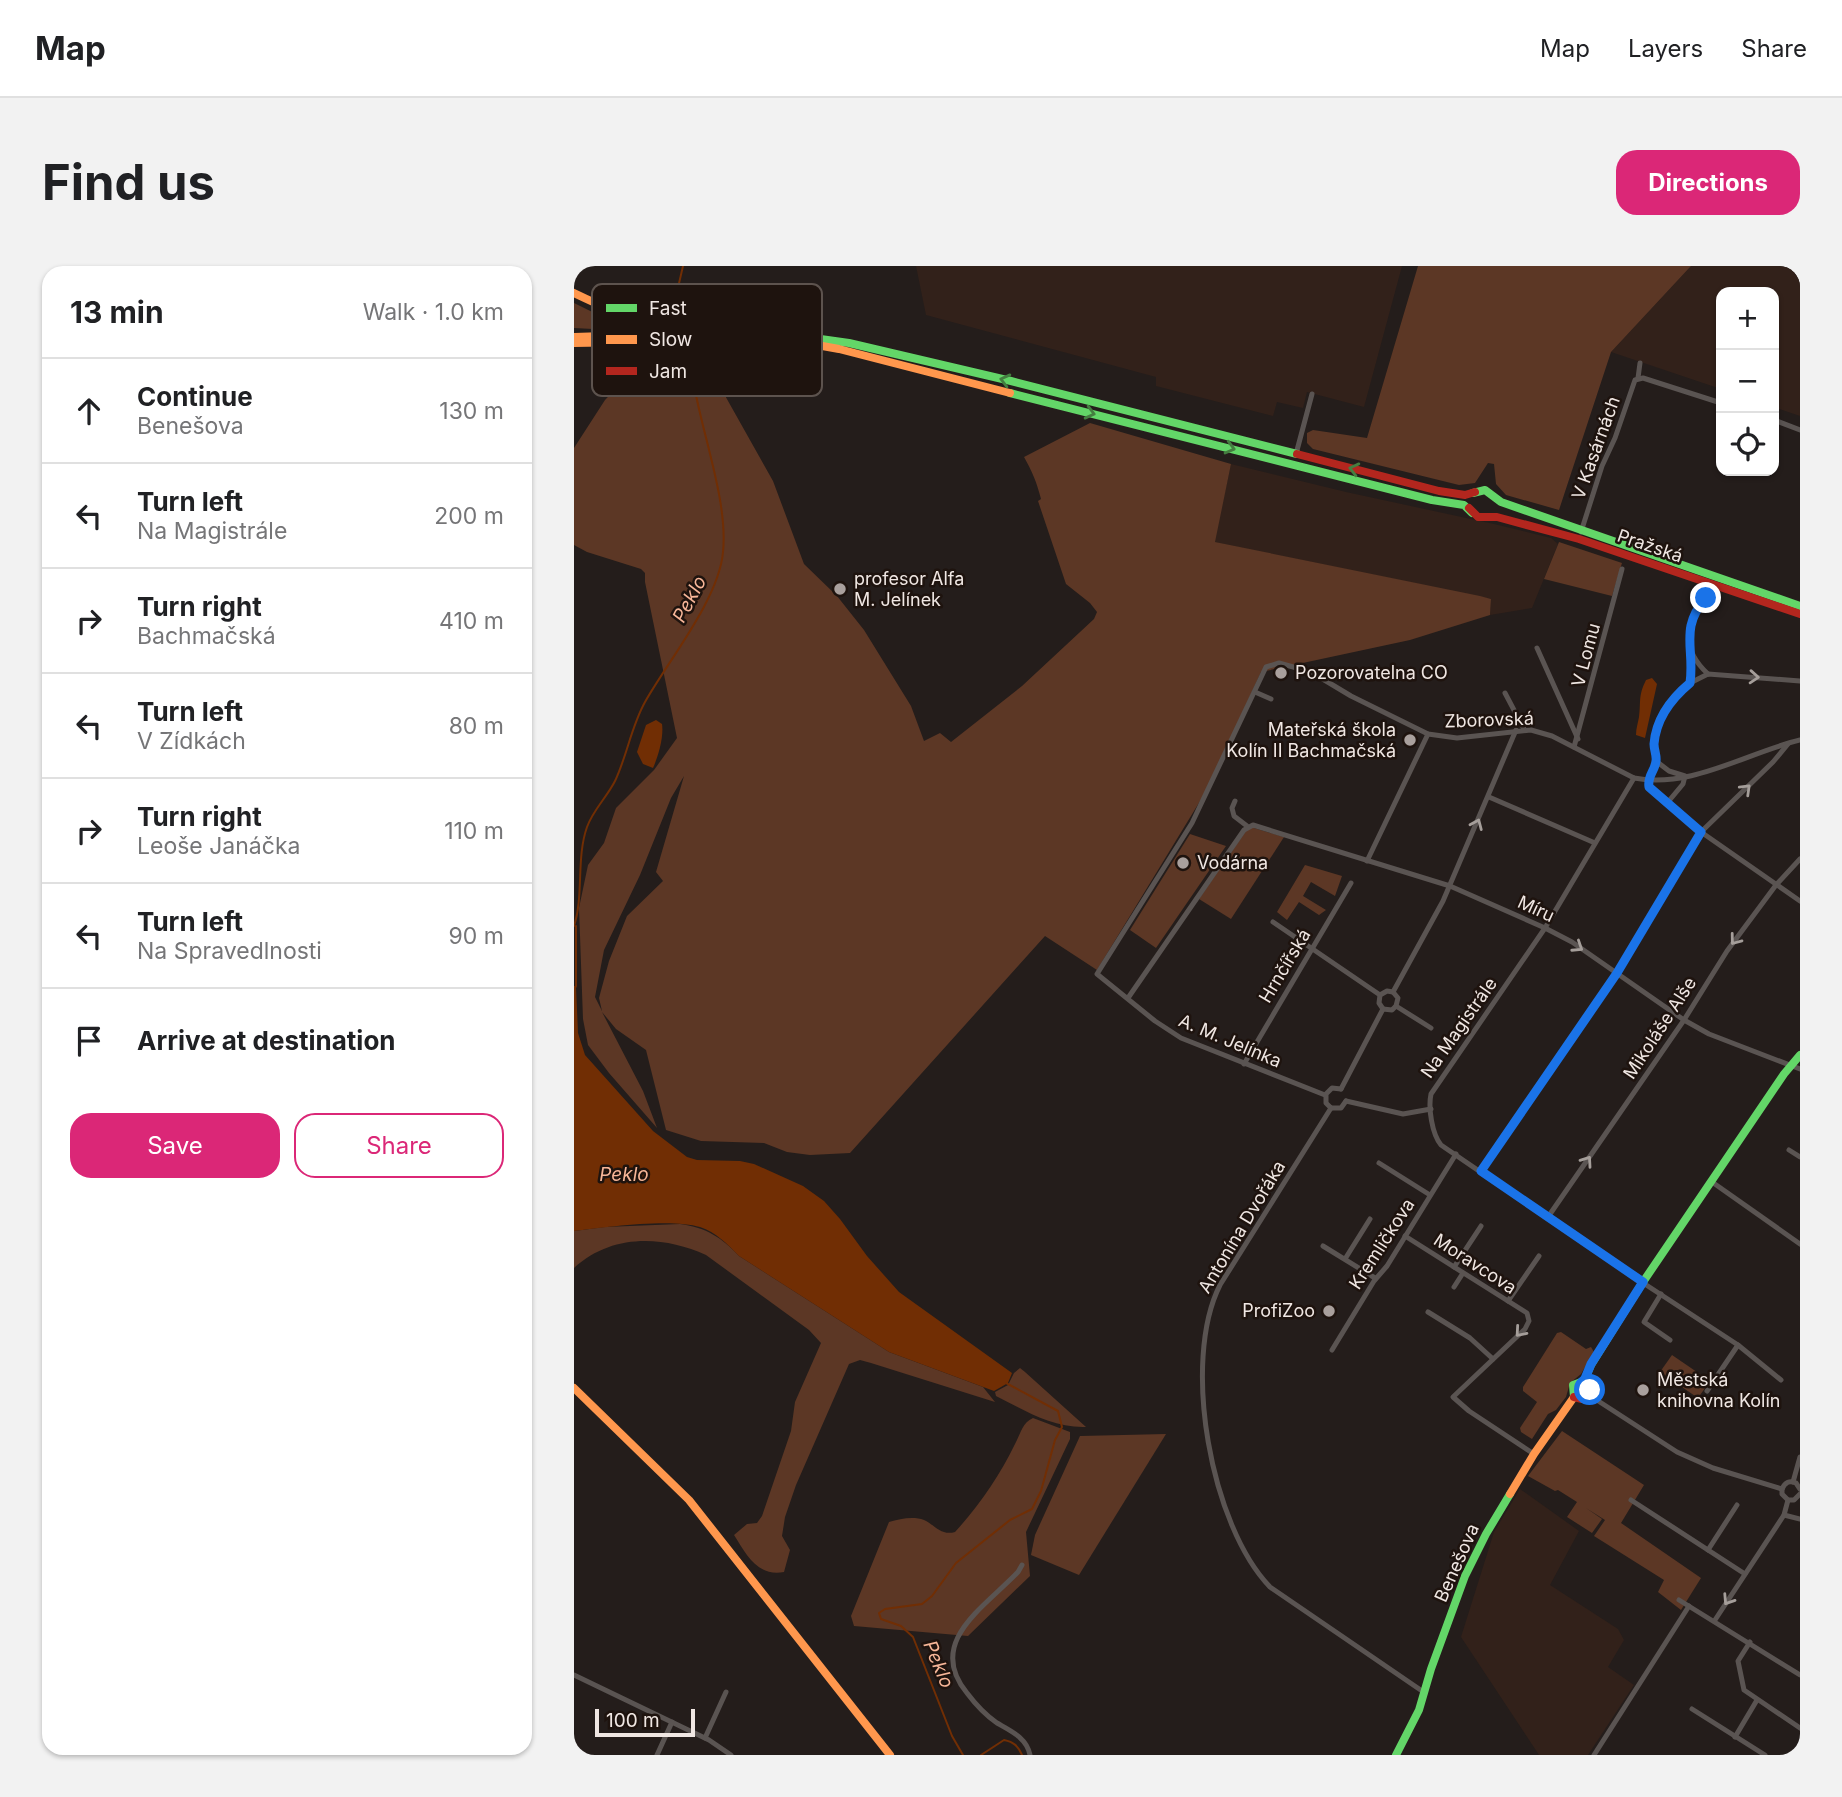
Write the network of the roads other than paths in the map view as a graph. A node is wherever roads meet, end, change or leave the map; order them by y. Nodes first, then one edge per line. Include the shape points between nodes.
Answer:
1 (574, 293) edge
2 (592, 301) edge
3 (592, 336) edge
4 (574, 337) edge
5 (822, 339) edge
6 (592, 341) edge
7 (574, 342) edge
8 (822, 346) edge
9 (1640, 363) dead end
10 (1638, 378) junction
11 (1312, 394) dead end
12 (1716, 401) edge
13 (1779, 422) edge
14 (1800, 430) edge
15 (1296, 454) junction
16 (1475, 492) junction
17 (1495, 496) junction
18 (1472, 513) junction
19 (1488, 517) junction
20 (1581, 532) junction
21 (1622, 569) dead end
22 (1706, 598) dead end
23 (1799, 609) edge
24 (1537, 648) dead end
25 (1693, 657) junction
26 (1708, 674) junction
27 (1800, 681) edge
28 (1690, 683) junction
29 (1255, 692) junction
30 (1505, 693) dead end
31 (1271, 699) dead end
32 (1524, 729) junction
33 (1516, 730) junction
34 (1427, 734) junction
35 (1577, 739) junction
36 (1800, 740) edge
37 (1788, 744) junction
38 (1574, 747) junction
39 (1656, 761) junction
40 (1685, 776) junction
41 (1633, 778) junction
42 (1648, 781) junction
43 (1489, 797) junction
44 (1235, 801) dead end
45 (1668, 802) junction
46 (1247, 826) junction
47 (1701, 832) junction
48 (1595, 843) junction
49 (1800, 859) edge
50 (1367, 861) junction
51 (1351, 883) dead end
52 (1776, 885) junction
53 (1450, 887) junction
54 (1800, 901) edge
55 (1273, 922) dead end
56 (1545, 928) junction
57 (1312, 948) junction
58 (1617, 973) junction
59 (1097, 974) joint
60 (1393, 992) junction
61 (1380, 995) junction
62 (1128, 998) junction
63 (1396, 1006) junction
64 (1383, 1009) junction
65 (1685, 1020) junction
66 (1431, 1028) dead end
67 (1800, 1055) edge
68 (1244, 1064) junction
69 (1796, 1067) edge
70 (1340, 1089) junction
71 (1325, 1095) junction
72 (1346, 1101) junction
73 (1331, 1108) junction
74 (1431, 1109) junction
75 (1789, 1150) dead end
76 (1456, 1154) junction
77 (1800, 1157) edge
78 (1379, 1163) dead end
79 (1481, 1171) junction
80 (1712, 1182) junction
81 (1430, 1195) junction
82 (1548, 1217) junction
83 (1370, 1219) dead end
84 (1481, 1226) dead end
85 (1405, 1236) junction
86 (1800, 1244) edge
87 (1323, 1246) dead end
88 (1539, 1256) dead end
89 (1345, 1259) junction
90 (1454, 1267) junction
91 (1464, 1273) junction
92 (1376, 1278) junction
93 (1643, 1282) junction
94 (1454, 1287) dead end
95 (1661, 1294) junction
96 (1508, 1301) junction
97 (1428, 1312) dead end
98 (1670, 1340) dead end
99 (1738, 1345) junction
100 (1332, 1350) dead end
101 (1493, 1359) junction
102 (1781, 1380) dead end
103 (1584, 1381) junction
104 (574, 1388) edge
105 (1707, 1391) dead end
106 (1589, 1395) junction
107 (1574, 1397) junction
108 (1534, 1454) junction
109 (1800, 1457) edge
110 (1793, 1482) junction
111 (1782, 1489) junction
112 (1800, 1491) edge
113 (1631, 1500) dead end
114 (1788, 1500) junction
115 (1737, 1505) dead end
116 (1784, 1515) junction
117 (1800, 1519) edge
118 (1709, 1550) junction
119 (1022, 1565) dead end
120 (1745, 1574) junction
121 (1679, 1600) dead end
122 (1689, 1606) junction
123 (1715, 1620) junction
124 (1749, 1642) junction
125 (574, 1675) edge
126 (1800, 1675) edge
127 (726, 1692) dead end
128 (1425, 1693) junction
129 (1757, 1700) junction
130 (1692, 1709) dead end
131 (672, 1723) junction
132 (1800, 1728) edge
133 (1735, 1737) junction
134 (705, 1738) junction
135 (657, 1755) edge
136 (732, 1755) edge
137 (890, 1755) edge
138 (1030, 1755) edge
139 (1396, 1755) edge
140 (1594, 1755) edge
141 (1765, 1755) edge

1 - 2 street
3 - 4 street
15 -> 5 street via 1011,381
6 - 7 street
8 -> 18 street via 1464,505
9 - 10 street
10 - 12 street, V Kasárnách
10 - 20 street, V Kasárnách
11 - 15 street
13 - 14 street
16 -> 15 street via 1452,494
16 - 17 street via 1486,490
16 - 18 street via 1469,500
17 - 19 street via 1497,507
17 - 20 street, Pražská
18 - 19 street
19 - 23 street, Pražská via 1579,539
20 - 23 street, Pražská via 1790,602
21 - 35 street, V Lomu
22 - 25 street via 1688,632
24 - 35 street
25 - 26 street
25 - 28 street
26 -> 27 street
26 - 28 street
28 - 39 street via 1661,719 1654,742
29 - 31 street
29 - 34 street, Zborovská via 1266,667 1279,663 1311,673
29 - 59 street, Zborovská via 1192,823
30 - 32 street
32 - 33 street, Zborovská
32 - 38 street, Zborovská
33 - 34 street, Zborovská via 1457,738
33 - 43 street
34 - 50 street
35 - 38 street, V Lomu
36 - 37 street, Zborovská
37 - 40 street, Zborovská
47 -> 37 street
38 - 41 street, Zborovská
39 - 40 street
39 - 42 street
40 - 42 street, Zborovská
40 - 45 street
41 - 42 street, Zborovská
41 - 48 street, Na Magistrále
42 - 45 street
43 - 48 street
53 -> 43 street
44 - 46 street via 1234,816
45 - 47 street
46 - 50 street, Míru
46 - 62 street
47 - 52 street
47 - 58 street
48 - 56 street, Na Magistrále
49 - 52 street, Mikoláše Alše
50 - 53 street, Míru
51 - 57 street, Hrnčířská
52 - 54 street
52 -> 65 street, Mikoláše Alše via 1727,951
53 - 56 street, Míru
53 - 60 street
55 - 57 street
56 -> 58 street, Míru
56 - 74 street, Na Magistrále via 1431,1094
57 - 61 street
57 - 68 street, Hrnčířská
58 - 65 street, Míru
58 - 79 street
59 - 62 street, A. M. Jelínka
60 - 61 street
60 - 63 street via 1398,998
61 - 64 street
62 - 68 street, A. M. Jelínka via 1181,1038
63 - 64 street
63 - 66 street
64 - 70 street
65 - 69 street, Míru
82 -> 65 street, Mikoláše Alše
67 - 69 street, Benešova
68 - 71 street, A. M. Jelínka
69 - 80 street, Benešova
70 - 71 street via 1332,1088
70 - 72 street
71 - 73 street
72 - 73 street via 1341,1108
72 - 74 street via 1402,1114
73 - 128 street, Antonína Dvořáka via 1215,1294 1204,1335 1204,1412 1222,1498 1256,1573
74 - 76 street via 1437,1140
75 - 77 street
76 - 79 street
76 - 81 street, Kremličkova
78 - 81 street
79 - 82 street
80 - 86 street
80 - 93 street, Benešova
81 - 85 street, Kremličkova
82 - 93 street
83 - 89 street
84 - 90 street
85 - 90 street, Moravcova
85 - 92 street, Kremličkova
87 - 89 street
88 - 96 street
89 - 92 street
90 - 91 street, Moravcova
91 - 94 street
91 - 96 street, Moravcova
92 - 100 street, Kremličkova
93 - 95 street
93 - 103 street, Benešova
95 - 98 street via 1644,1322
95 - 99 street
96 -> 101 street, Moravcova via 1527,1313 1528,1325
97 - 101 street via 1470,1338
99 - 102 street
99 - 105 street
101 - 108 street, Moravcova via 1453,1396
103 - 106 street via 1590,1387
103 - 107 street, Benešova via 1573,1385
104 - 137 street via 681,1491
106 - 107 street
106 - 111 street via 1677,1452
107 - 108 street, Benešova
108 - 128 street, Benešova via 1465,1576
109 - 110 street
110 - 111 street
110 - 112 street
111 - 114 street
112 - 114 street via 1794,1500
113 - 118 street
114 - 116 street
115 - 118 street
116 - 117 street
116 - 120 street
118 - 120 street
119 - 138 street via 966,1623 951,1654 961,1686 984,1714 1018,1735
120 -> 123 street
121 - 122 street
122 - 123 street
122 - 140 street
123 - 124 street
124 - 126 street
124 - 129 street via 1738,1665 1744,1690
125 - 131 street
127 - 134 street
128 - 139 street, Benešova
129 - 132 street
129 - 133 street
130 - 133 street
131 - 134 street
131 - 135 street
133 - 141 street
134 - 136 street

